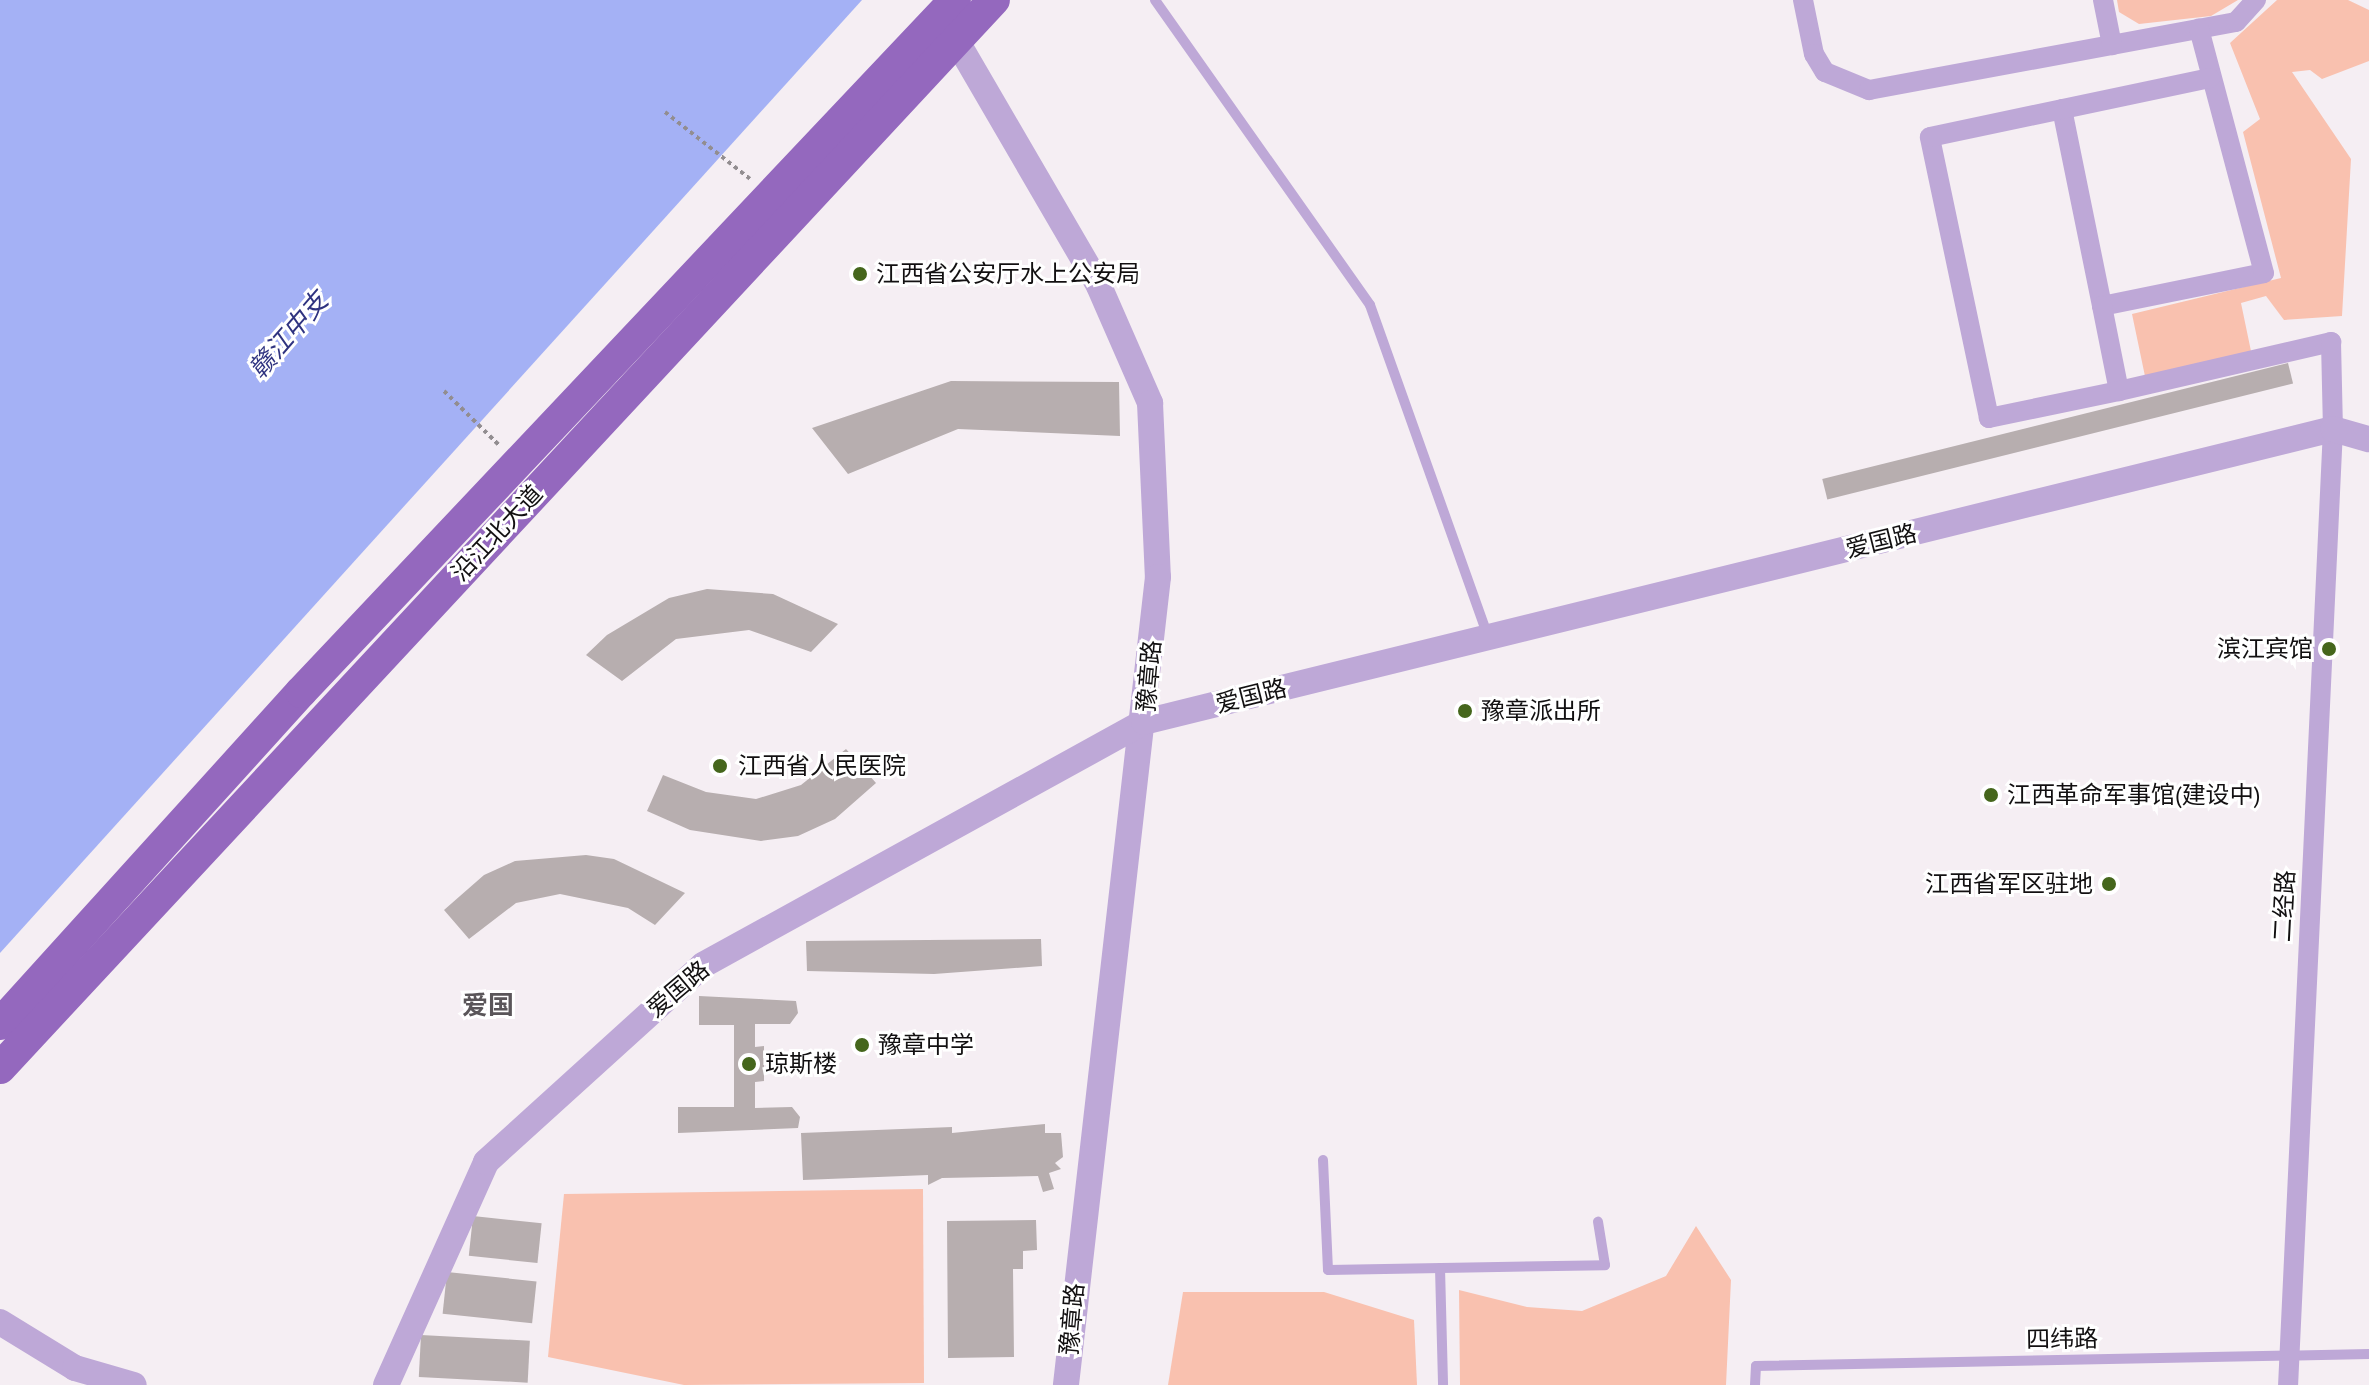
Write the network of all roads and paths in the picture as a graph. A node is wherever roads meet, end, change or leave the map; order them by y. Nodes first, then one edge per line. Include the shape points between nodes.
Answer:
1 (994, 0) edge
2 (1155, 0) edge
3 (1803, 0) edge
4 (2103, 0) edge
5 (2256, 0) edge
6 (949, 20) edge
7 (2199, 29) junction
8 (2112, 45) junction
9 (2210, 78) junction
10 (2062, 109) junction
11 (665, 112) dead end
12 (770, 196) junction
13 (2102, 306) junction
14 (444, 391) dead end
15 (2119, 391) junction
16 (2333, 429) junction
17 (2369, 439) edge
18 (517, 464) junction
19 (1488, 639) junction
20 (1144, 722) junction
21 (0, 1024) edge
22 (0, 1068) edge
23 (1323, 1160) dead end
24 (1598, 1222) dead end
25 (1440, 1268) junction
26 (0, 1322) edge
27 (2289, 1354) junction
28 (2369, 1354) edge
29 (134, 1385) edge
30 (386, 1385) edge
31 (1066, 1385) edge
32 (1443, 1385) edge
33 (1755, 1385) edge
34 (2288, 1385) edge

1 - 6 main road, 沿江北大道
2 - 19 lane via 1370,305
3 - 8 street via 1814,54 1825,72 1869,90
4 - 8 street
5 - 7 street via 2236,22
6 - 12 main road, 沿江北大道
6 - 20 street, 豫章路 via 1099,286 1150,403 1158,577
6 - 22 main road, 沿江北大道
7 - 8 street
7 - 9 street
9 - 10 street
9 - 13 street via 2264,273
10 - 13 street
10 - 15 street via 1930,137 1989,418
11 - 12 path
12 - 18 main road, 沿江北大道
13 - 15 street
14 - 18 path
15 - 16 street, 二经路 via 2331,342
16 - 17 street, 爱国路
16 - 19 street, 爱国路
16 - 27 street, 二经路
18 - 21 main road, 沿江北大道
19 - 20 street, 爱国路
20 - 30 street, 爱国路 via 703,965 486,1162
20 - 31 street, 豫章路 via 1086,1172
23 - 25 lane via 1328,1270
24 - 25 lane via 1605,1265
25 - 32 lane
26 - 29 street via 75,1368
27 - 28 lane, 四纬路
27 - 33 lane, 四纬路 via 1756,1366
27 - 34 street, 二经路

